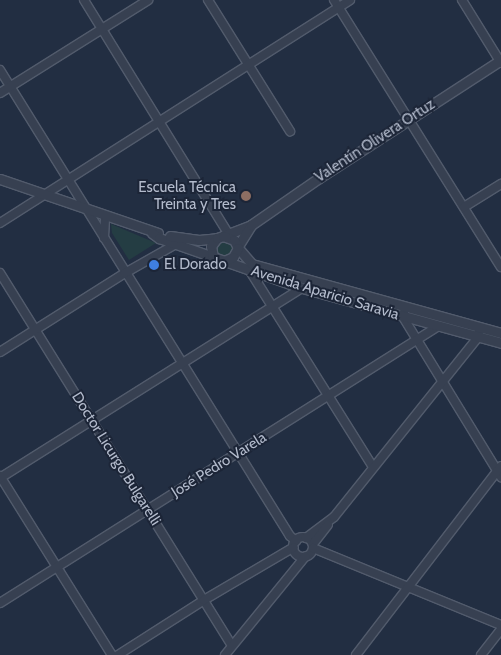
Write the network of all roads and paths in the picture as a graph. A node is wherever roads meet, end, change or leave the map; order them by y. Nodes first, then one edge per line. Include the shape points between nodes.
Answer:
1 (84, 0) edge
2 (148, 0) edge
3 (208, 0) edge
4 (350, 0) edge
5 (462, 0) edge
6 (336, 4) edge
7 (102, 29) junction
8 (501, 61) edge
9 (248, 65) junction
10 (0, 70) edge
11 (10, 87) junction
12 (0, 93) edge
13 (409, 119) junction
14 (159, 122) junction
15 (290, 131) dead end
16 (0, 179) edge
17 (68, 180) junction
18 (501, 184) edge
19 (46, 194) junction
20 (464, 207) junction
21 (86, 208) junction
22 (105, 216) junction
23 (0, 223) edge
24 (251, 225) junction
25 (152, 233) junction
26 (223, 236) junction
27 (104, 238) junction
28 (176, 244) junction
29 (238, 247) junction
30 (213, 257) junction
31 (224, 261) junction
32 (501, 267) edge
33 (250, 271) junction
34 (0, 273) edge
35 (125, 273) junction
36 (302, 288) junction
37 (271, 306) junction
38 (405, 307) junction
39 (403, 317) junction
40 (437, 327) junction
41 (35, 330) junction
42 (479, 332) junction
43 (501, 334) edge
44 (416, 340) junction
45 (501, 343) edge
46 (0, 352) edge
47 (182, 362) junction
48 (442, 380) junction
49 (329, 397) junction
50 (91, 420) junction
51 (239, 453) junction
52 (373, 467) junction
53 (500, 471) edge
54 (0, 477) edge
55 (148, 509) junction
56 (334, 517) junction
57 (306, 538) junction
58 (295, 544) junction
59 (313, 546) junction
60 (305, 557) junction
61 (57, 567) junction
62 (408, 587) junction
63 (204, 600) junction
64 (0, 603) edge
65 (501, 627) edge
66 (232, 645) junction
67 (112, 655) edge
68 (118, 655) edge
69 (224, 655) edge
70 (356, 655) edge
71 (481, 655) edge

1 - 7 street
2 - 7 street
3 - 9 street
4 - 6 street
5 - 8 street
6 - 9 street
6 - 13 street
7 - 11 street
7 - 14 street
8 - 13 street, Valentín Olivera Ortuz
9 - 14 street
9 - 15 street
10 - 11 street
11 - 12 street
11 - 17 street
13 - 20 street
13 - 24 street, Valentín Olivera Ortuz
14 - 17 street
14 - 26 street via 219,219
16 - 19 street, Avenida Aparicio Saravia
17 - 19 street
17 - 21 street
18 - 20 street
19 - 21 street, Avenida Aparicio Saravia
19 - 23 street
20 - 32 street
21 - 22 street, Avenida Aparicio Saravia
21 - 27 street
22 - 25 street, Avenida Aparicio Saravia
22 - 27 street
24 - 26 street, Valentín Olivera Ortuz
24 - 29 street, Valentín Olivera Ortuz
25 - 26 street, Avenida Aparicio Saravia via 181,239
25 - 28 street, Avenida Aparicio Saravia
26 - 29 street via 234,240
26 - 30 street via 211,246
27 - 35 street
28 - 30 street, Avenida Aparicio Saravia
28 - 35 street
29 - 31 street via 233,257
29 - 38 street, Avenida Aparicio Saravia via 252,264
30 - 31 street, Avenida Aparicio Saravia
31 - 33 street, Avenida Aparicio Saravia
33 - 36 street, Avenida Aparicio Saravia
33 - 37 street
34 - 41 street, Doctor Licurgo Bulgarelli
35 - 41 street
35 - 47 street
36 - 37 street
36 - 39 street, Avenida Aparicio Saravia
37 - 47 street
37 - 49 street
38 - 39 street
38 - 42 street, Avenida Aparicio Saravia
39 - 40 street, Avenida Aparicio Saravia
39 - 44 street
40 - 42 street, Avenida Aparicio Saravia
40 - 44 street, José Pedro Varela
41 - 46 street
41 - 50 street, Doctor Licurgo Bulgarelli
42 - 43 street, Avenida Aparicio Saravia
42 - 45 street, Avenida Aparicio Saravia
42 - 48 street
44 - 48 street
44 - 49 street, José Pedro Varela
47 - 50 street
47 - 51 street
48 - 52 street
48 - 53 street
49 - 51 street, José Pedro Varela
49 - 52 street
50 - 54 street
50 - 55 street, Doctor Licurgo Bulgarelli
51 - 55 street, José Pedro Varela
51 - 58 street
52 - 56 street
53 - 62 street
54 - 61 street
55 - 61 street, José Pedro Varela
55 - 63 street, Doctor Licurgo Bulgarelli
56 - 57 street
56 - 59 street
57 - 58 street
57 - 59 street
58 - 60 street via 298,556
58 - 63 street
59 - 60 street
59 - 62 street
60 - 66 street
61 - 64 street, José Pedro Varela
61 - 67 street
62 - 65 street
62 - 70 street
63 - 66 street, Doctor Licurgo Bulgarelli
63 - 68 street
65 - 71 street
66 - 69 street

